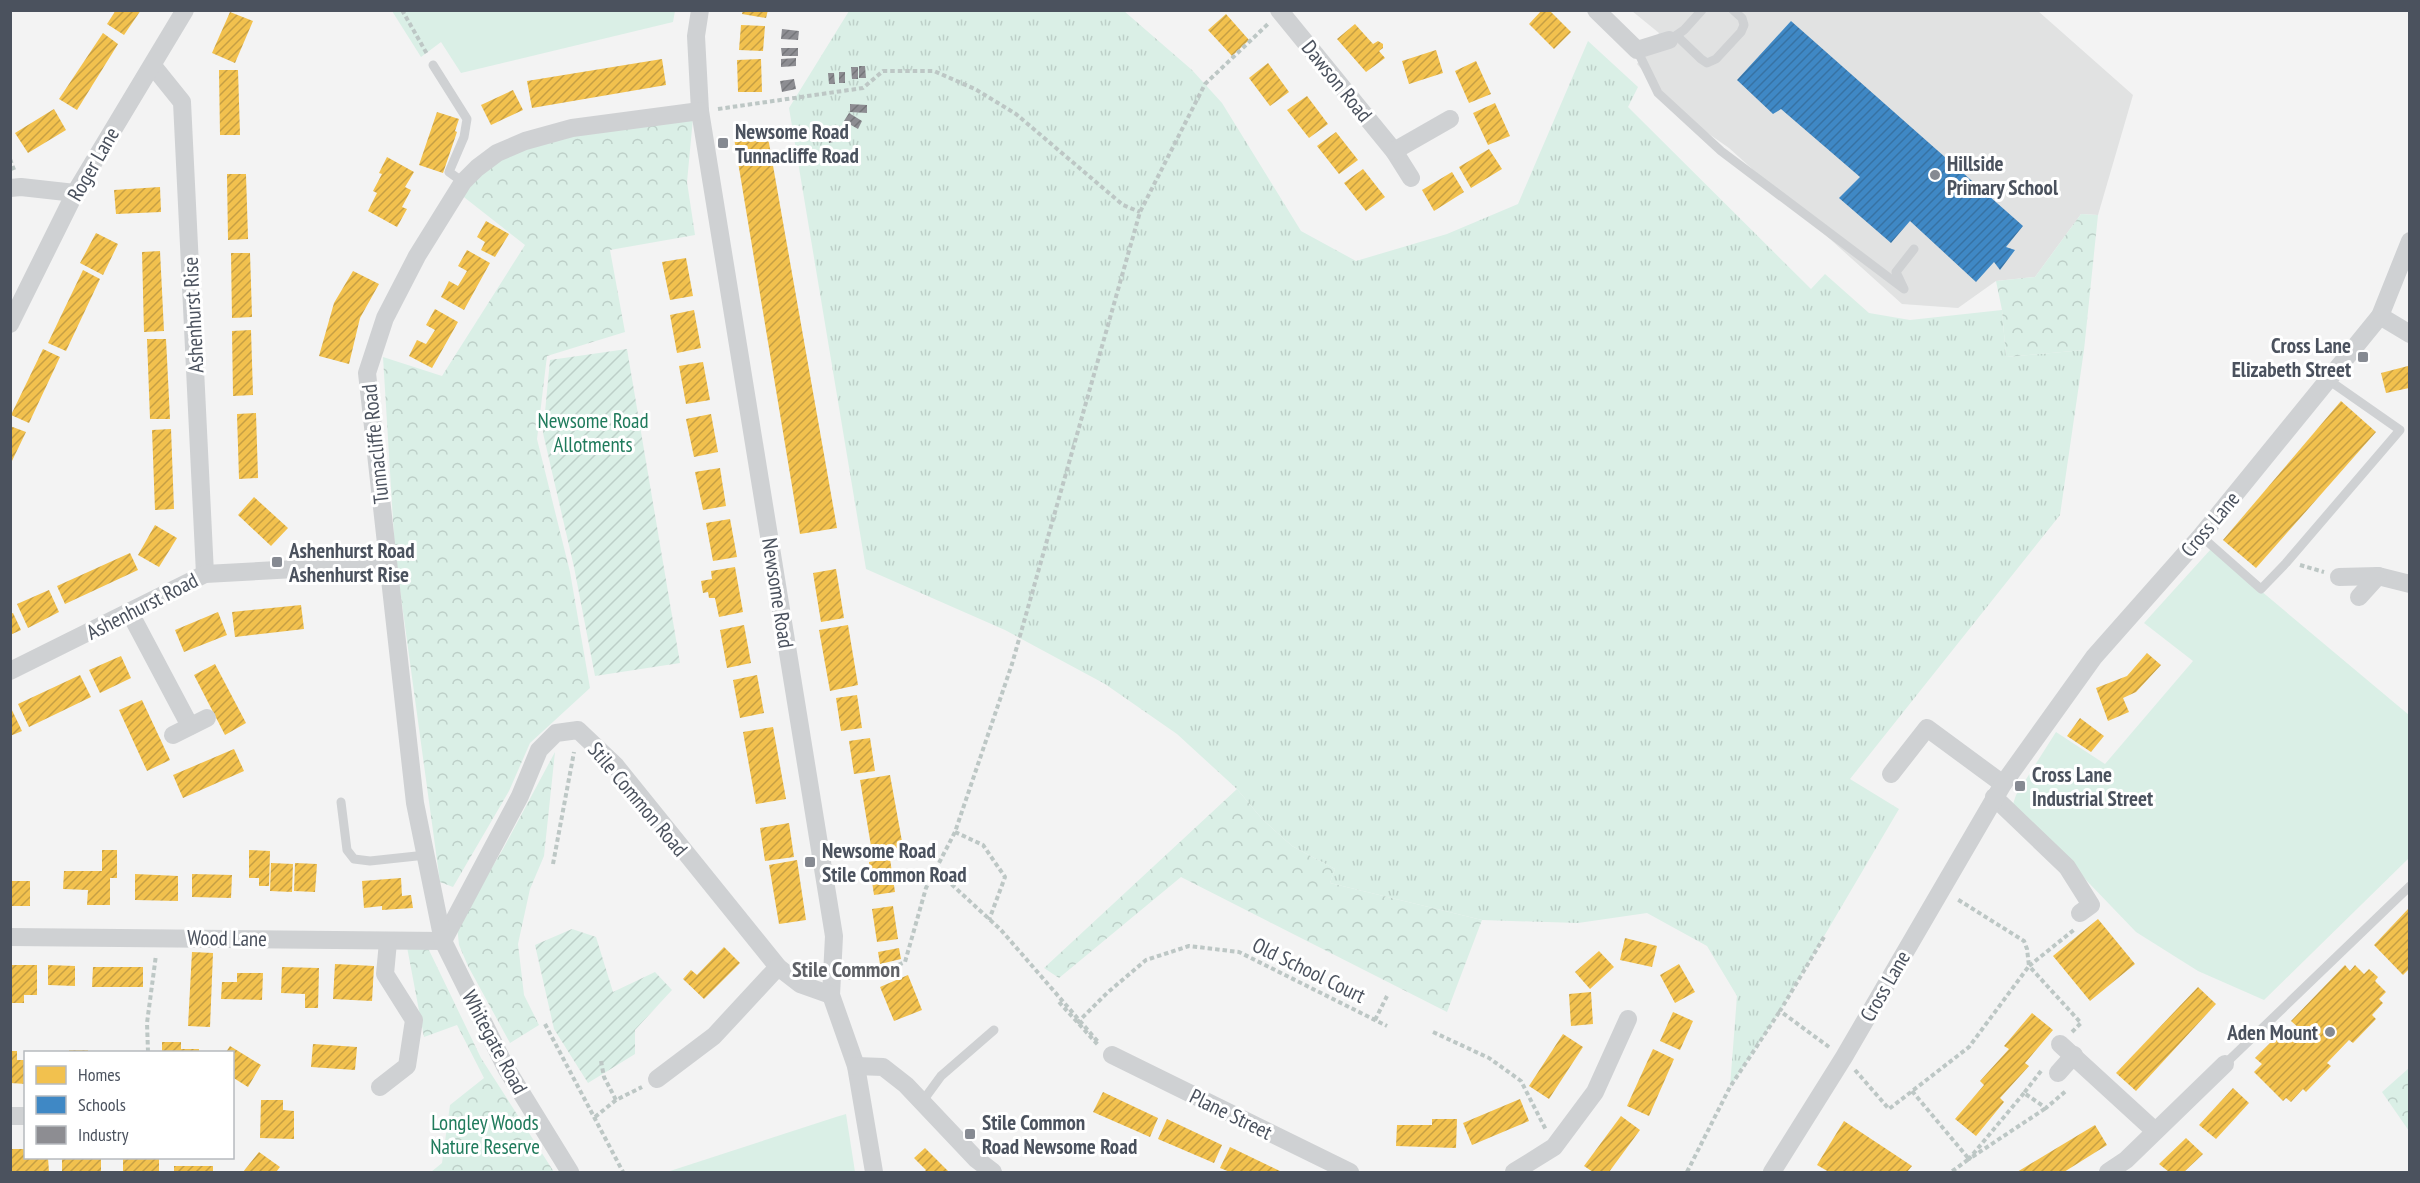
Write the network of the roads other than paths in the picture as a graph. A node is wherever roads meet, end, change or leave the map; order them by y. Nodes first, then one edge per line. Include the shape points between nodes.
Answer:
1 (185, 10) edge
2 (700, 10) edge
3 (1596, 10) edge
4 (1702, 10) edge
5 (1733, 10) edge
6 (1281, 11) edge
7 (1673, 38) junction
8 (1637, 50) junction
9 (433, 65) road end
10 (153, 66) junction
11 (700, 111) junction
12 (1450, 119) dead end
13 (1394, 151) junction
14 (1411, 178) dead end
15 (463, 182) junction
16 (10, 188) edge
17 (75, 193) junction
18 (2409, 241) edge
19 (1914, 249) dead end
20 (2380, 316) junction
21 (10, 324) edge
22 (2409, 334) edge
23 (2327, 379) junction
24 (2200, 537) junction
25 (388, 564) junction
26 (205, 574) junction
27 (2378, 576) junction
28 (2339, 577) road end
29 (2409, 584) edge
30 (2359, 597) dead end
31 (130, 613) junction
32 (10, 671) edge
33 (207, 718) dead end
34 (190, 726) junction
35 (173, 735) dead end
36 (1891, 774) dead end
37 (1999, 791) junction
38 (341, 802) dead end
39 (426, 855) junction
40 (2409, 886) edge
41 (2080, 913) road end
42 (10, 936) edge
43 (443, 941) junction
44 (388, 942) junction
45 (778, 967) junction
46 (832, 988) junction
47 (1628, 1019) dead end
48 (994, 1030) dead end
49 (1112, 1054) road end
50 (2225, 1064) joint
51 (856, 1066) junction
52 (2058, 1073) dead end
53 (657, 1079) road end
54 (380, 1087) dead end
55 (922, 1102) junction
56 (2155, 1131) junction
57 (2133, 1166) edge
58 (570, 1173) edge
59 (874, 1173) edge
60 (993, 1173) edge
61 (1350, 1173) edge
62 (1514, 1173) edge
63 (1772, 1173) edge
64 (2108, 1173) edge

1 - 10 street, Roger Lane
2 - 11 street, Newsome Road via 696,36
3 - 8 street
4 - 7 lane
5 - 7 lane via 1744,25 1716,59 1707,63
6 - 13 street, Dawson Road
7 - 8 street
8 - 19 lane via 1658,93 1721,152 1904,289 1896,273
9 - 15 lane via 467,119 449,172
10 - 17 street, Roger Lane
10 - 26 street, Ashenhurst Rise via 182,102
11 - 15 street, Tunnacliffe Road via 572,128 525,141 497,153
11 - 46 street, Newsome Road via 832,924
12 - 13 street
13 - 14 street, Dawson Road
15 - 25 street, Tunnacliffe Road via 417,256 385,318 367,373
16 - 17 street
17 - 21 street, Roger Lane
18 - 20 street, Cross Lane
20 - 22 street
20 - 23 street, Cross Lane
23 - 24 street, Cross Lane
23 - 24 lane via 2400,430 2261,589
24 - 37 street, Cross Lane via 2094,657
25 - 26 street, Ashenhurst Road
25 - 39 street, Tunnacliffe Road via 415,803
26 - 31 street, Ashenhurst Road
27 - 28 street
27 - 29 street
27 - 30 street
31 - 32 street, Ashenhurst Road
31 - 34 street
33 - 34 street
34 - 35 street
36 - 37 street via 1928,728
37 - 41 street via 2067,867 2091,905
37 - 63 street, Cross Lane
38 - 39 lane via 347,850 354,859
39 - 43 street, Tunnacliffe Road
40 - 50 lane
42 - 44 street, Wood Lane
43 - 44 street, Wood Lane
43 - 45 street, Stile Common Road via 520,796 539,750 556,733 578,730 615,765
43 - 58 street, Whitegate Road via 506,1068
44 - 54 street via 385,974 414,1020 407,1066
45 - 46 street, Stile Common Road via 800,984
45 - 53 street via 714,1036
46 - 51 street, Newsome Road
47 - 62 street via 1594,1092 1554,1147
48 - 55 lane via 941,1076
49 - 61 street, Plane Street
50 - 56 street
51 - 55 street via 883,1067
51 - 59 street, Newsome Road
52 - 56 street via 2067,1050
55 - 60 street
56 - 57 street
57 - 64 street

